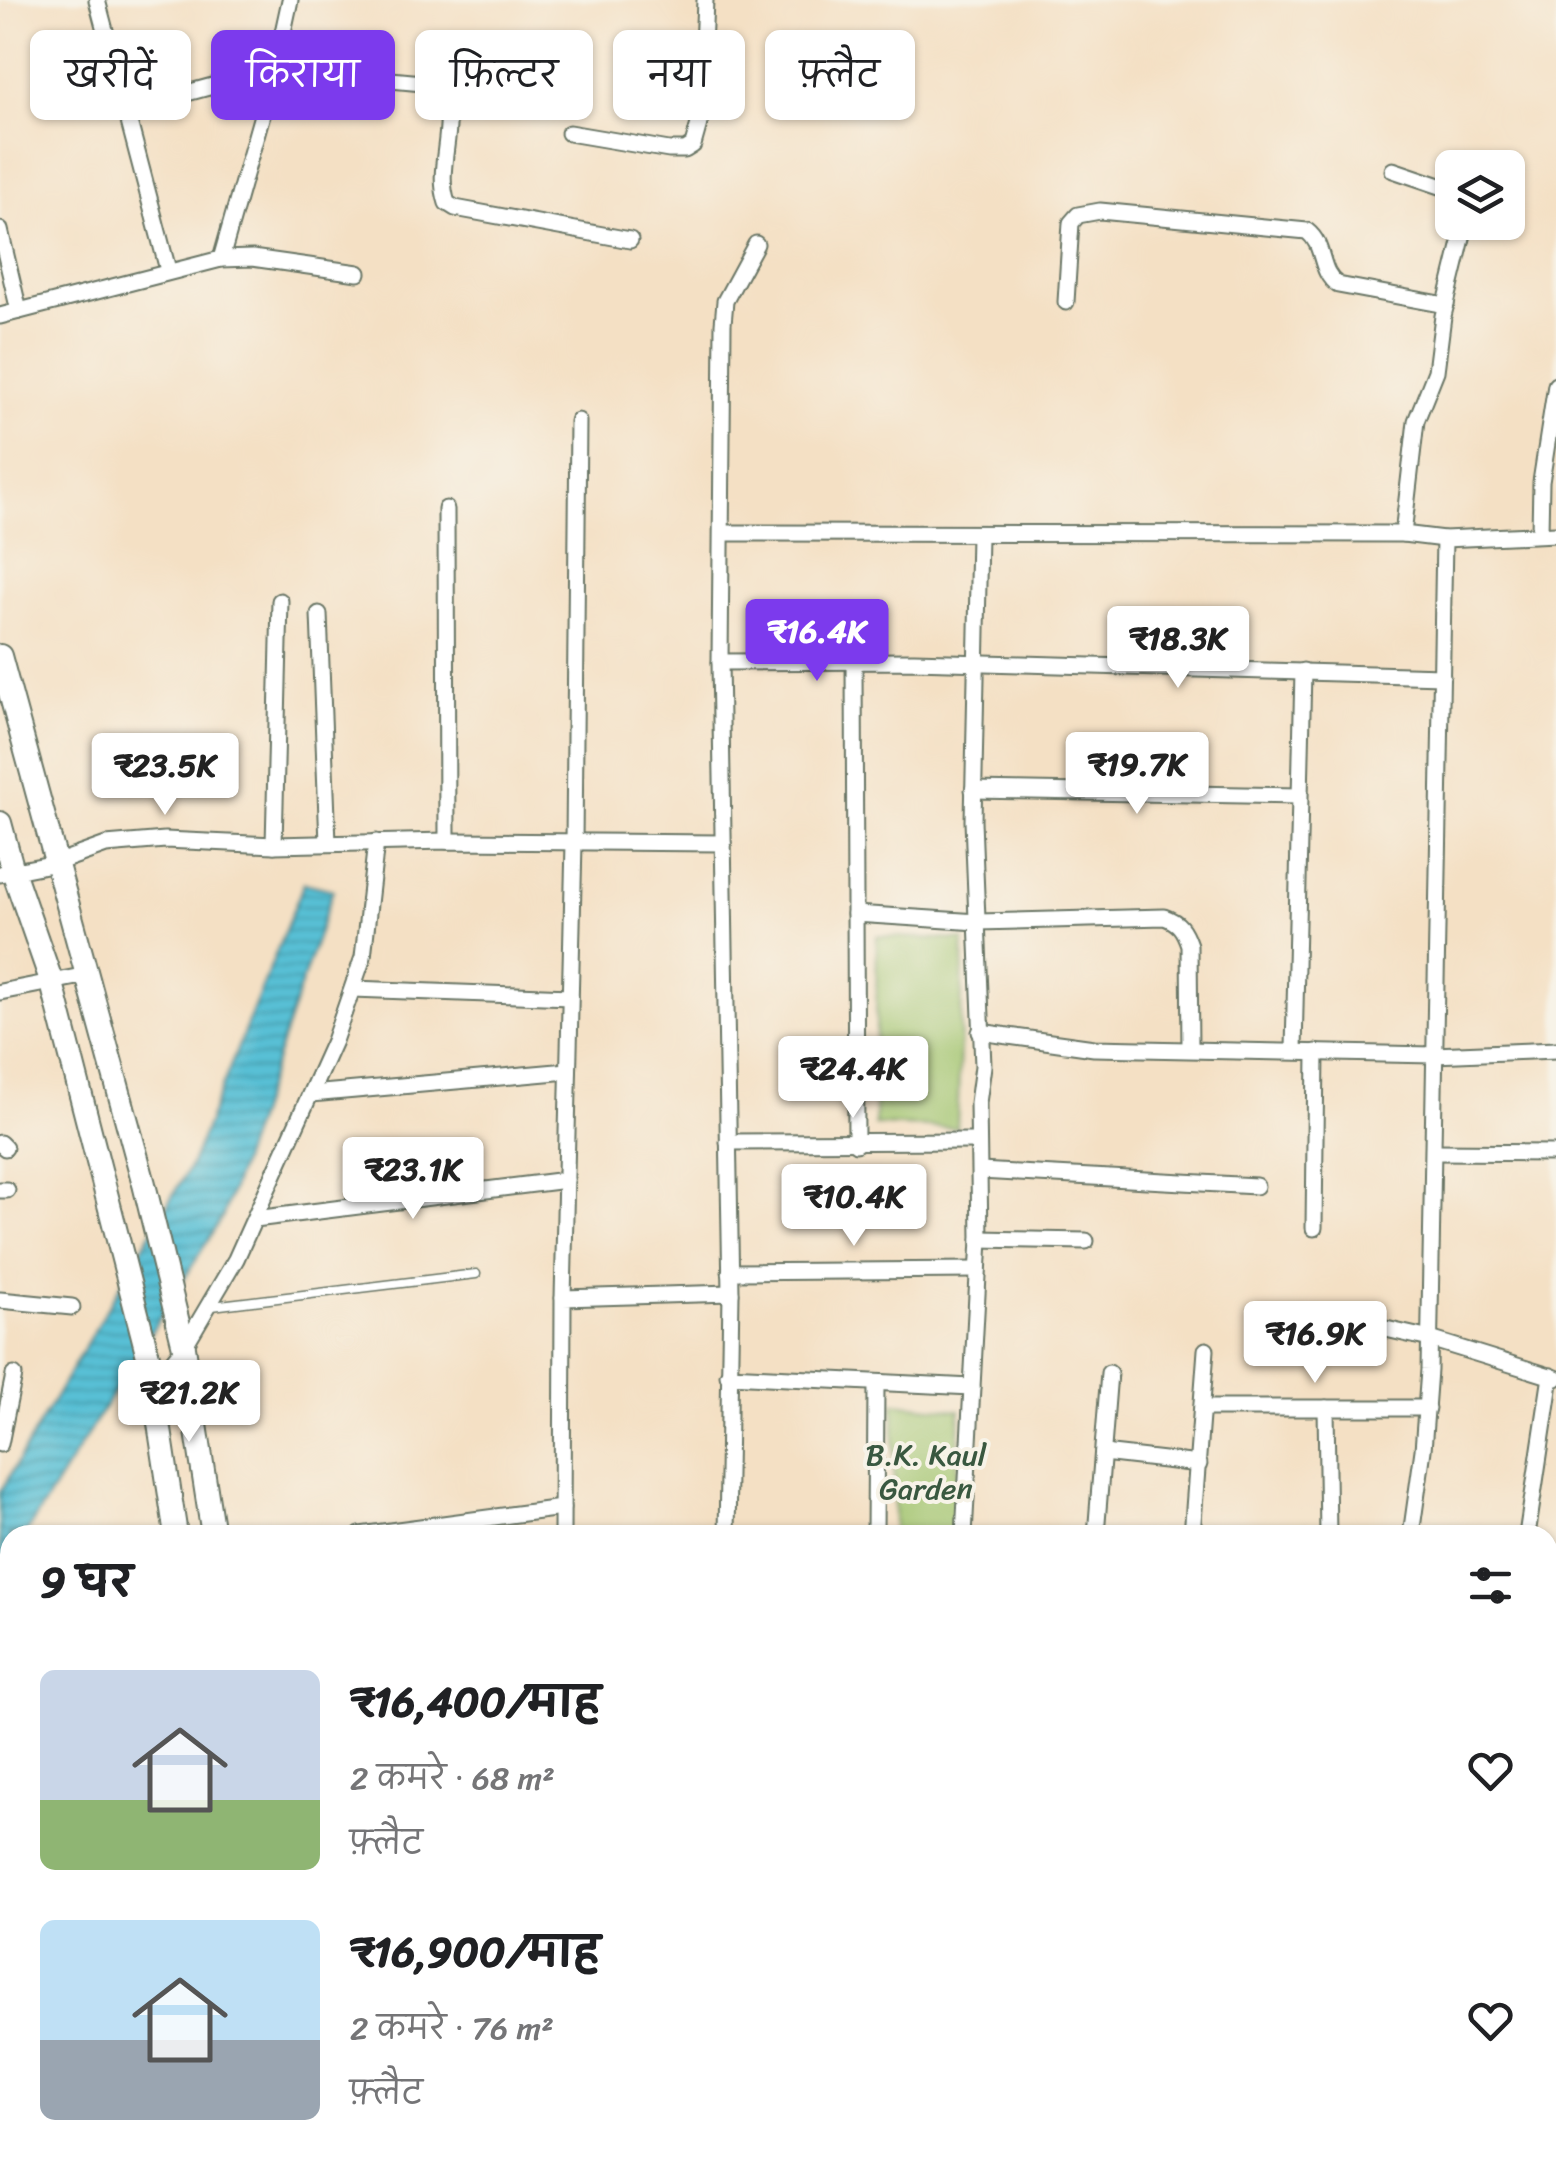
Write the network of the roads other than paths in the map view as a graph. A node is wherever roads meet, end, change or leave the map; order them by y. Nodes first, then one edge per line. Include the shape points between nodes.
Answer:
1 (97, 0) edge
2 (290, 0) edge
3 (705, 0) edge
4 (106, 30) edge
5 (283, 30) edge
6 (395, 80) edge
7 (131, 120) edge
8 (261, 120) edge
9 (569, 133) dead end
10 (1393, 170) dead end
11 (1435, 184) edge
12 (0, 230) edge
13 (630, 240) dead end
14 (1462, 240) edge
15 (756, 244) dead end
16 (221, 259) junction
17 (168, 270) junction
18 (358, 274) dead end
19 (1066, 302) dead end
20 (1446, 305) junction
21 (19, 311) junction
22 (0, 316) edge
23 (1556, 385) edge
24 (578, 421) dead end
25 (446, 509) dead end
26 (722, 533) junction
27 (1548, 533) edge
28 (1403, 534) junction
29 (979, 535) junction
30 (1444, 539) junction
31 (280, 601) dead end
32 (319, 614) dead end
33 (0, 656) edge
34 (720, 662) junction
35 (854, 662) junction
36 (976, 663) junction
37 (1303, 671) junction
38 (1442, 676) junction
39 (973, 790) junction
40 (1300, 796) junction
41 (0, 823) edge
42 (446, 841) junction
43 (376, 842) junction
44 (324, 843) junction
45 (574, 843) junction
46 (722, 843) junction
47 (281, 844) junction
48 (56, 863) junction
49 (6, 873) edge
50 (855, 914) junction
51 (978, 922) junction
52 (88, 975) junction
53 (52, 983) junction
54 (353, 989) junction
55 (0, 992) edge
56 (570, 996) junction
57 (980, 1032) junction
58 (1190, 1049) junction
59 (1294, 1050) junction
60 (1556, 1050) edge
61 (1316, 1052) junction
62 (1434, 1055) junction
63 (568, 1071) junction
64 (311, 1094) junction
65 (728, 1142) junction
66 (978, 1142) junction
67 (856, 1144) junction
68 (1435, 1152) junction
69 (1556, 1153) edge
70 (980, 1170) junction
71 (566, 1180) junction
72 (1256, 1186) dead end
73 (255, 1219) junction
74 (1314, 1228) dead end
75 (980, 1239) junction
76 (1086, 1241) dead end
77 (978, 1270) junction
78 (730, 1272) junction
79 (476, 1274) dead end
80 (731, 1293) junction
81 (563, 1298) junction
82 (0, 1300) edge
83 (208, 1306) junction
84 (72, 1308) dead end
85 (1332, 1317) dead end
86 (181, 1336) junction
87 (1430, 1339) junction
88 (1206, 1350) dead end
89 (1109, 1373) dead end
90 (152, 1374) junction
91 (14, 1375) dead end
92 (728, 1375) junction
93 (1554, 1377) edge
94 (876, 1384) junction
95 (972, 1387) junction
96 (1204, 1408) junction
97 (1326, 1408) junction
98 (1426, 1408) junction
99 (0, 1444) edge
100 (1103, 1452) junction
101 (1199, 1464) junction
102 (562, 1508) junction
103 (175, 1525) edge
104 (211, 1525) edge
105 (435, 1525) edge
106 (562, 1525) edge
107 (727, 1525) edge
108 (874, 1525) edge
109 (965, 1525) edge
110 (1097, 1525) edge
111 (1193, 1525) edge
112 (1328, 1525) edge
113 (1412, 1525) edge
114 (1529, 1525) edge

1 - 4 street
2 - 5 street
3 - 9 street via 693,145 668,150
6 - 13 street via 441,88 450,115 444,184 455,208
7 - 17 street
8 - 16 street
10 - 11 street
12 - 21 street
14 - 20 street
15 - 26 street via 725,301
16 - 17 street
16 - 18 street
17 - 21 street
19 - 20 street via 1071,223 1100,211 1307,232 1316,238 1327,278 1338,285
20 - 28 street via 1436,371 1416,421
21 - 22 street
23 - 27 street via 1540,482
24 - 45 street
25 - 42 street
26 - 29 street
26 - 34 street
27 - 30 street
28 - 29 street
28 - 30 street
29 - 36 street
30 - 38 street
31 - 47 street
32 - 44 street
33 - 48 street
34 - 35 street
34 - 46 street
35 - 36 street
35 - 50 street
36 - 37 street
36 - 39 street
37 - 38 street
37 - 40 street
38 - 62 street
39 - 40 street
39 - 51 street
40 - 59 street
41 - 49 street via 12,860
42 - 43 street
42 - 45 street
43 - 44 street
43 - 54 street via 369,920
44 - 47 street
45 - 46 street
45 - 56 street
46 - 65 street
47 - 48 street via 106,845
48 - 49 street
48 - 52 street
49 - 53 street
50 - 51 street
50 - 67 street
51 - 57 street
51 - 58 street via 1176,921 1189,945
52 - 53 street
52 - 86 street
53 - 55 street
53 - 90 street
54 - 56 street
54 - 64 street
56 - 63 street
57 - 58 street via 1094,1048
57 - 66 street
58 - 59 street
59 - 61 street
60 - 62 street
61 - 62 street
61 - 74 street
62 - 68 street
63 - 64 street
63 - 71 street
64 - 73 street
65 - 67 street
65 - 78 street
66 - 67 street
66 - 70 street
68 - 69 street
68 - 87 street
70 - 72 street
70 - 75 street
71 - 73 street
71 - 81 street
73 - 83 street
75 - 76 street
75 - 77 street
77 - 78 street
77 - 95 street
78 - 80 street
79 - 83 lane
80 - 81 street
80 - 92 street
81 - 102 street
82 - 84 street
83 - 86 street
85 - 87 street
86 - 90 street
86 - 104 street
87 - 93 street
87 - 98 street
88 - 96 street
89 - 100 street
90 - 103 street
91 - 99 street
92 - 94 street
92 - 107 street
93 - 114 street
94 - 95 street
94 - 108 street
95 - 109 street
96 - 97 street
96 - 101 street
97 - 98 street
97 - 112 street
98 - 113 street
100 - 101 street
100 - 110 street
101 - 111 street
102 - 105 street
102 - 106 street

